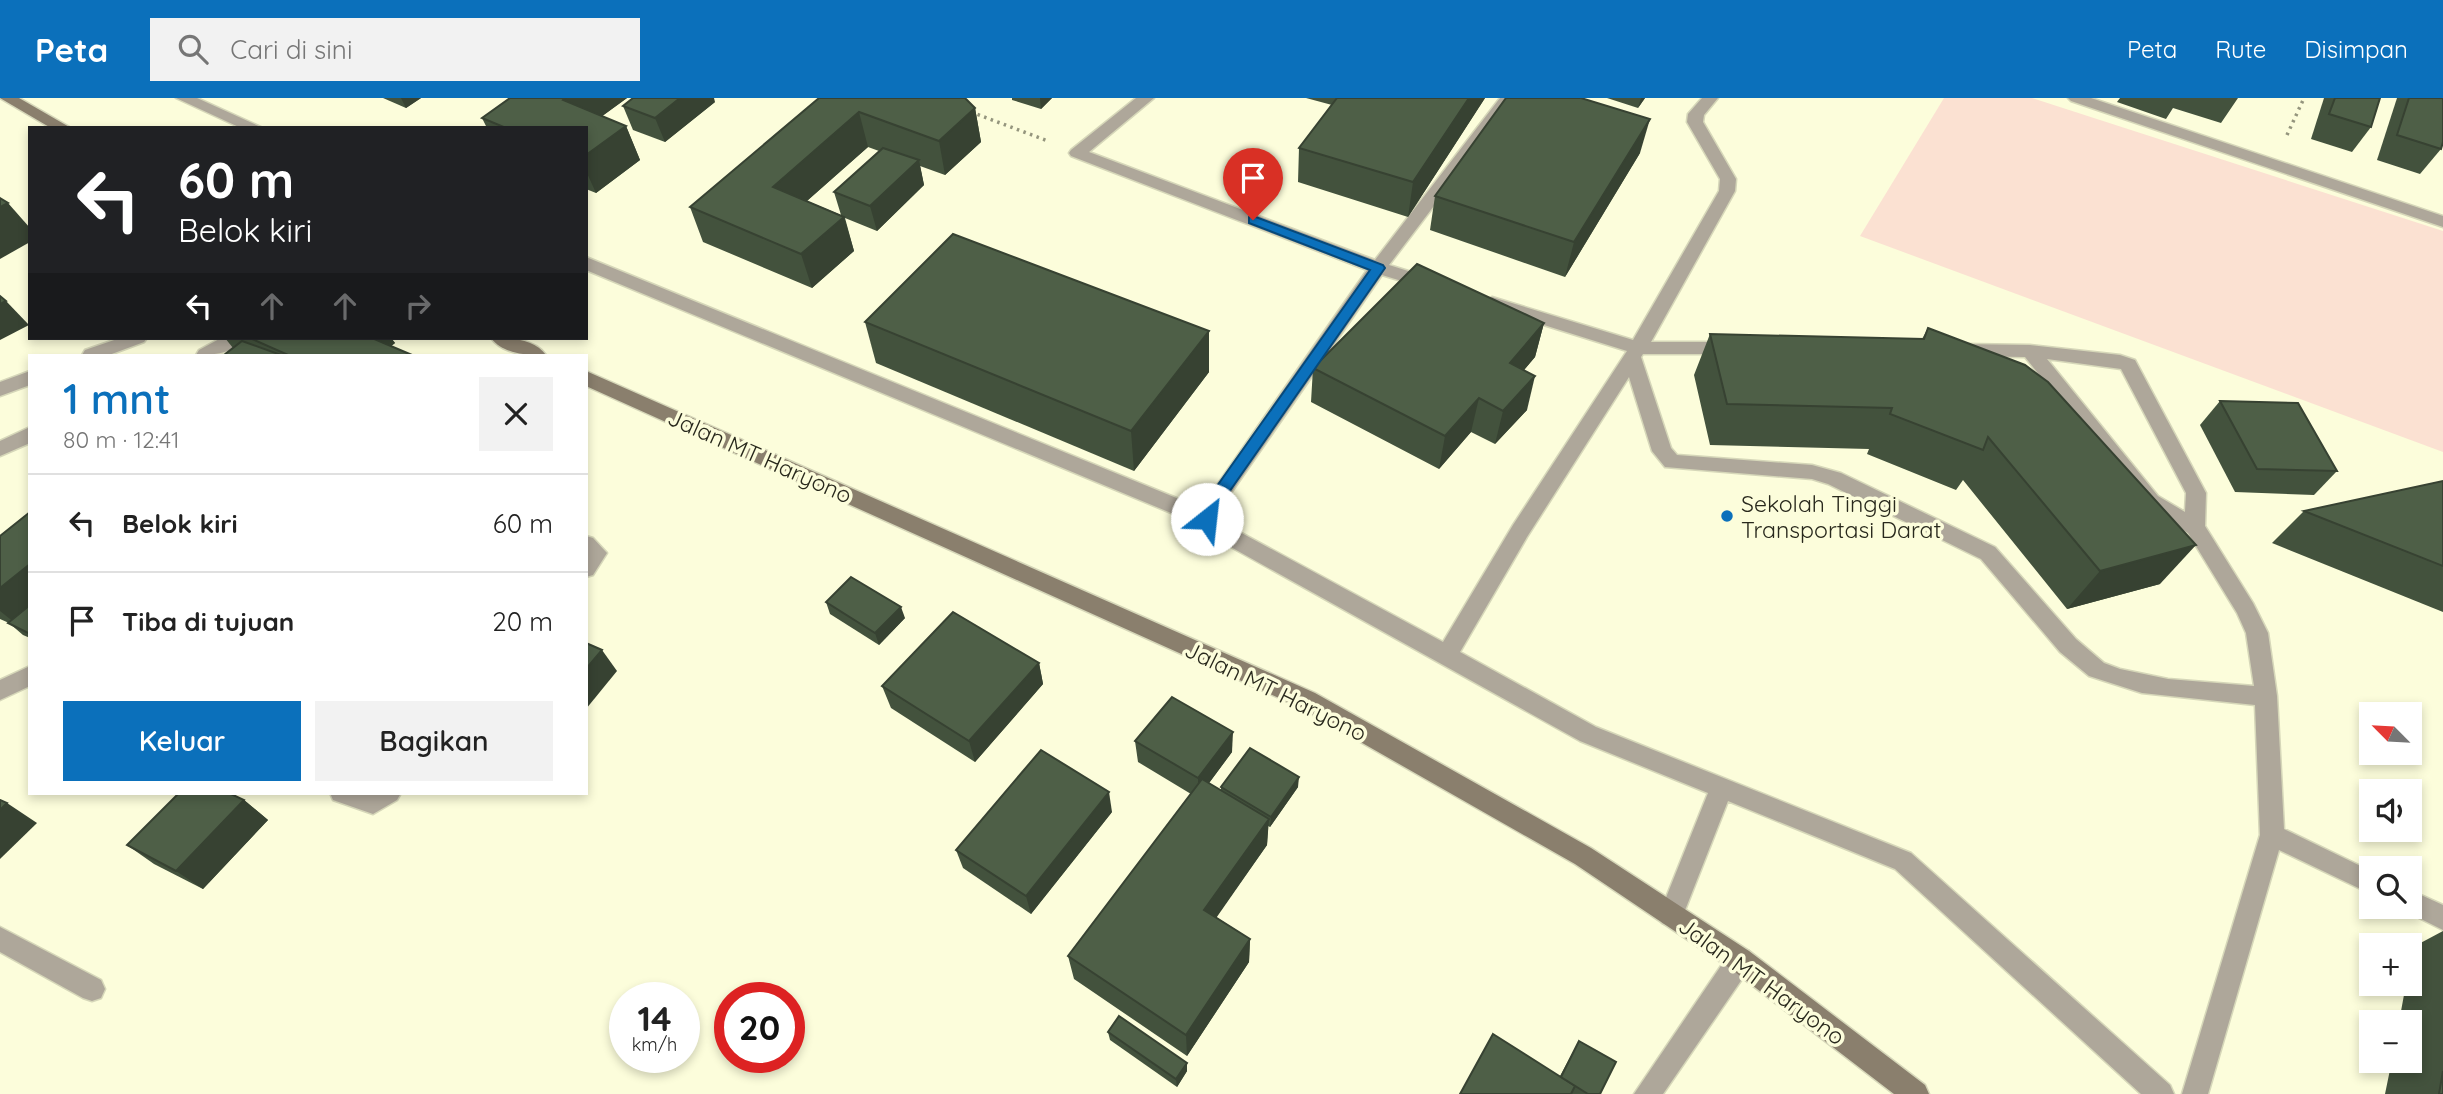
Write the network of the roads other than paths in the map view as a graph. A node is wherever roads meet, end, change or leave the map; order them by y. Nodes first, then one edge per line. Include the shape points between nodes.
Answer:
1 (7, 98) edge
2 (184, 98) edge
3 (1146, 98) edge
4 (1508, 98) edge
5 (1710, 98) edge
6 (2076, 98) edge
7 (59, 126) edge
8 (251, 126) edge
9 (2443, 222) edge
10 (588, 264) edge
11 (1378, 268) junction
12 (1443, 288) edge
13 (1469, 296) edge
14 (132, 340) edge
15 (231, 340) edge
16 (504, 340) edge
17 (1746, 348) edge
18 (1949, 350) edge
19 (2030, 351) junction
20 (1635, 353) junction
21 (94, 354) edge
22 (207, 354) edge
23 (535, 354) edge
24 (28, 379) edge
25 (588, 380) edge
26 (0, 389) edge
27 (1207, 519) junction
28 (2195, 527) junction
29 (588, 546) edge
30 (588, 566) edge
31 (1447, 655) junction
32 (28, 676) edge
33 (0, 691) edge
34 (2266, 696) junction
35 (1721, 788) junction
36 (347, 795) edge
37 (386, 795) edge
38 (2272, 835) junction
39 (2359, 877) edge
40 (2422, 907) edge
41 (1671, 915) junction
42 (2443, 918) edge
43 (0, 939) edge
44 (1740, 960) junction
45 (92, 989) dead end
46 (1647, 1094) edge
47 (1916, 1094) edge
48 (2161, 1094) edge
49 (2195, 1094) edge

1 - 7 main road
2 - 8 street
3 - 11 street via 1077,153
4 - 11 street
5 - 20 street via 1695,122 1728,180 1727,191
6 - 9 street
10 - 27 street
11 - 12 street
11 - 27 street
13 - 20 street
14 - 21 street
15 - 22 street
16 - 23 main road
17 - 20 street
18 - 19 street
19 - 28 street via 2151,501
19 - 28 street via 2128,365 2196,493
20 - 31 street via 1520,531
20 - 34 street via 1662,451 1672,462 1812,472 1834,478 1988,553 2082,660 2105,672 2129,683
24 - 26 street
25 - 41 main road, Jalan MT Haryono via 1307,701 1583,856
27 - 31 street via 1218,530
28 - 34 street via 2253,622
29 - 30 street via 597,553
31 - 35 street via 1588,734
32 - 33 street
34 - 38 street
35 - 41 street
35 - 48 street via 1903,861
36 - 37 street via 373,804
38 - 39 street
38 - 49 street
40 - 42 street
41 - 44 main road, Jalan MT Haryono
43 - 45 street
44 - 46 street
44 - 47 main road, Jalan MT Haryono

